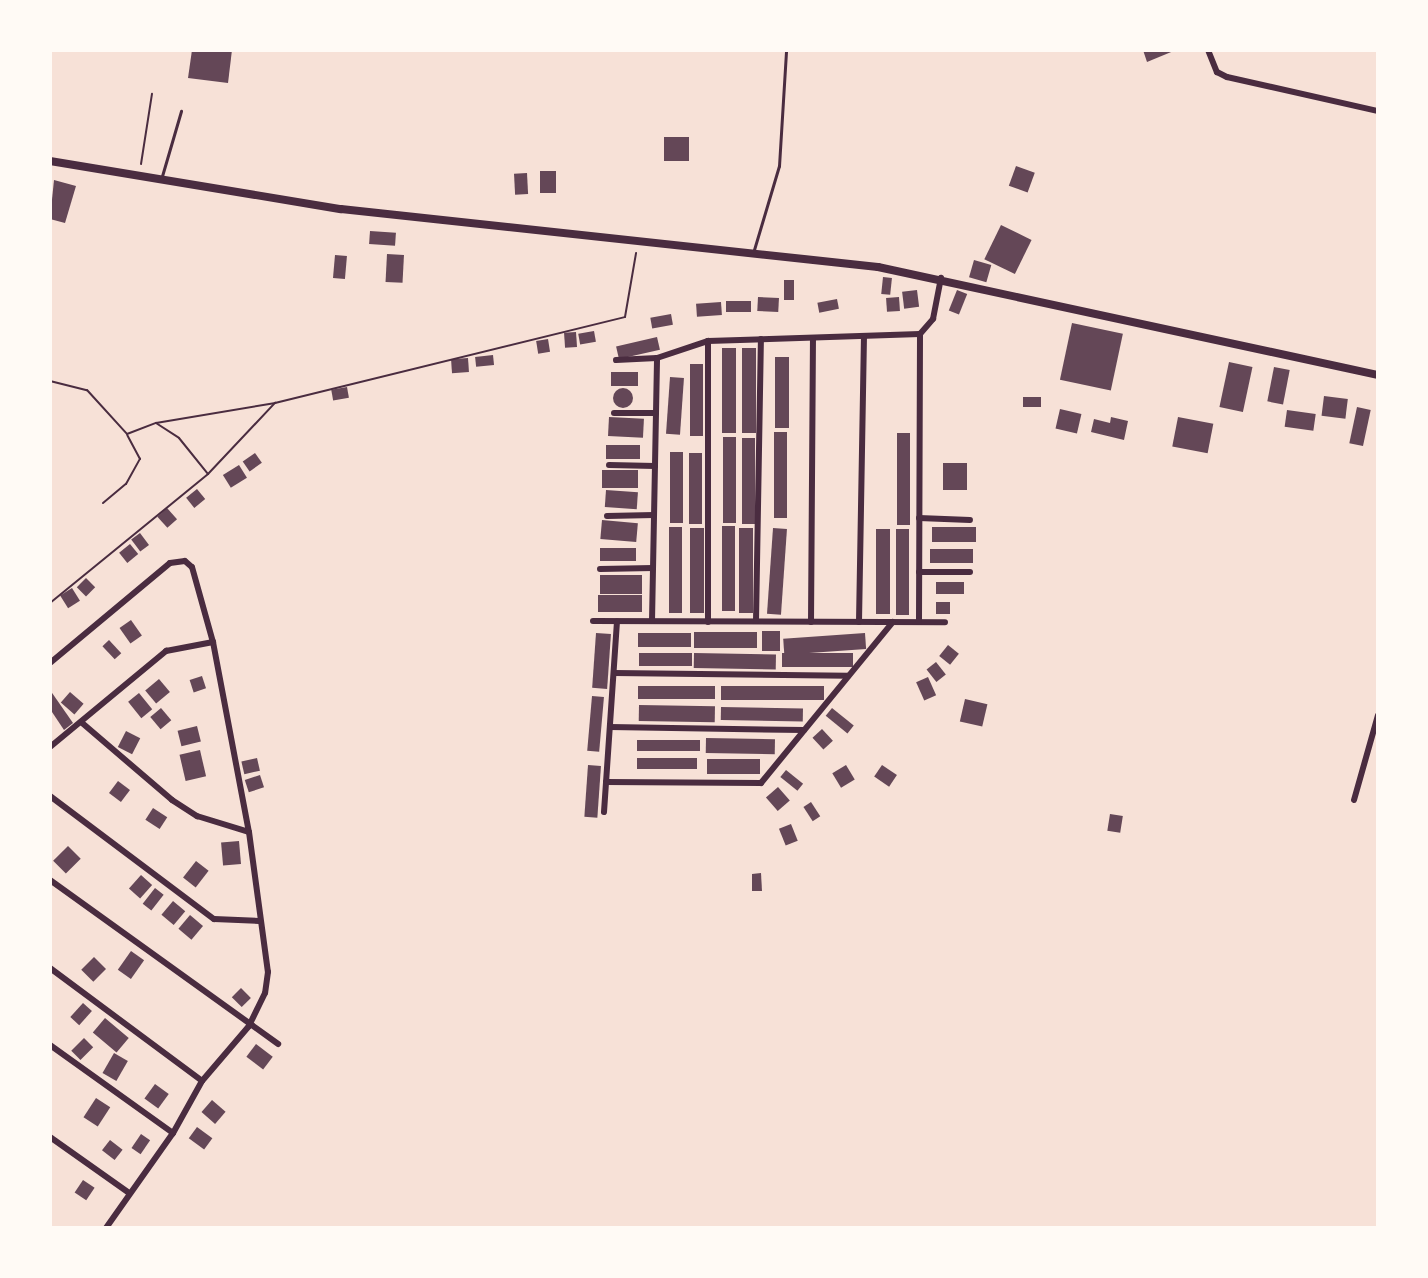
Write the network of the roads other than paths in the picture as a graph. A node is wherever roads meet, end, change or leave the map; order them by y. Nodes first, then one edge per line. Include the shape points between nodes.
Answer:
1 (786, 50) edge
2 (1208, 50) edge
3 (181, 111) dead end
4 (1378, 111) edge
5 (50, 161) edge
6 (162, 176) junction
7 (753, 253) junction
8 (941, 278) junction
9 (920, 334) junction
10 (864, 336) junction
11 (813, 338) junction
12 (761, 339) junction
13 (708, 341) junction
14 (657, 358) junction
15 (616, 360) dead end
16 (1378, 375) edge
17 (614, 413) dead end
18 (656, 413) junction
19 (609, 465) dead end
20 (655, 466) junction
21 (654, 515) junction
22 (607, 516) dead end
23 (919, 518) junction
24 (970, 520) dead end
25 (653, 568) junction
26 (600, 569) dead end
27 (919, 572) junction
28 (970, 572) dead end
29 (593, 621) dead end
30 (617, 621) junction
31 (652, 621) junction
32 (756, 621) junction
33 (708, 622) junction
34 (811, 622) junction
35 (859, 622) junction
36 (893, 622) junction
37 (919, 622) junction
38 (945, 622) dead end
39 (213, 642) junction
40 (50, 663) edge
41 (614, 673) junction
42 (848, 676) junction
43 (1378, 715) edge
44 (81, 722) junction
45 (610, 727) junction
46 (804, 730) junction
47 (50, 747) edge
48 (606, 782) junction
49 (50, 796) edge
50 (1354, 800) dead end
51 (604, 812) dead end
52 (249, 832) junction
53 (50, 880) edge
54 (259, 921) junction
55 (50, 968) edge
56 (249, 1026) junction
57 (278, 1044) dead end
58 (50, 1045) edge
59 (202, 1081) junction
60 (173, 1133) junction
61 (50, 1137) edge
62 (129, 1193) junction
63 (106, 1228) edge

1 - 7 lane via 779,166
2 - 4 street via 1217,72 1227,77
3 - 6 lane
5 - 6 main road
6 - 7 main road via 341,209
7 - 8 main road
8 - 9 street via 933,319
8 - 16 main road
9 - 10 street
9 - 23 street
10 - 11 street
10 - 35 street
11 - 12 street
11 - 34 street
12 - 13 street
12 - 32 street
13 - 14 street
13 - 33 street
14 - 15 street
14 - 18 street
17 - 18 street
18 - 20 street
19 - 20 street
20 - 21 street
21 - 22 street
21 - 25 street
23 - 24 street
23 - 27 street
25 - 26 street
25 - 31 street
27 - 28 street
27 - 37 street
29 - 30 street
30 - 31 street
30 - 41 street
31 - 33 street
32 - 33 street
32 - 34 street
34 - 35 street
35 - 36 street
36 - 37 street
36 - 42 street
37 - 38 street
39 - 40 street via 197,574 178,560
39 - 44 street via 166,651
39 - 52 street
41 - 42 street
41 - 45 street
42 - 46 street
43 - 50 street
44 - 47 street
44 - 52 street via 172,800 197,816
45 - 46 street
45 - 48 street
46 - 48 street via 761,783
48 - 51 street
49 - 54 street via 214,919
52 - 54 street
53 - 56 street
54 - 56 street via 268,972 265,993
55 - 59 street
56 - 57 street
56 - 59 street
58 - 60 street
59 - 60 street
60 - 62 street
61 - 62 street
62 - 63 street

